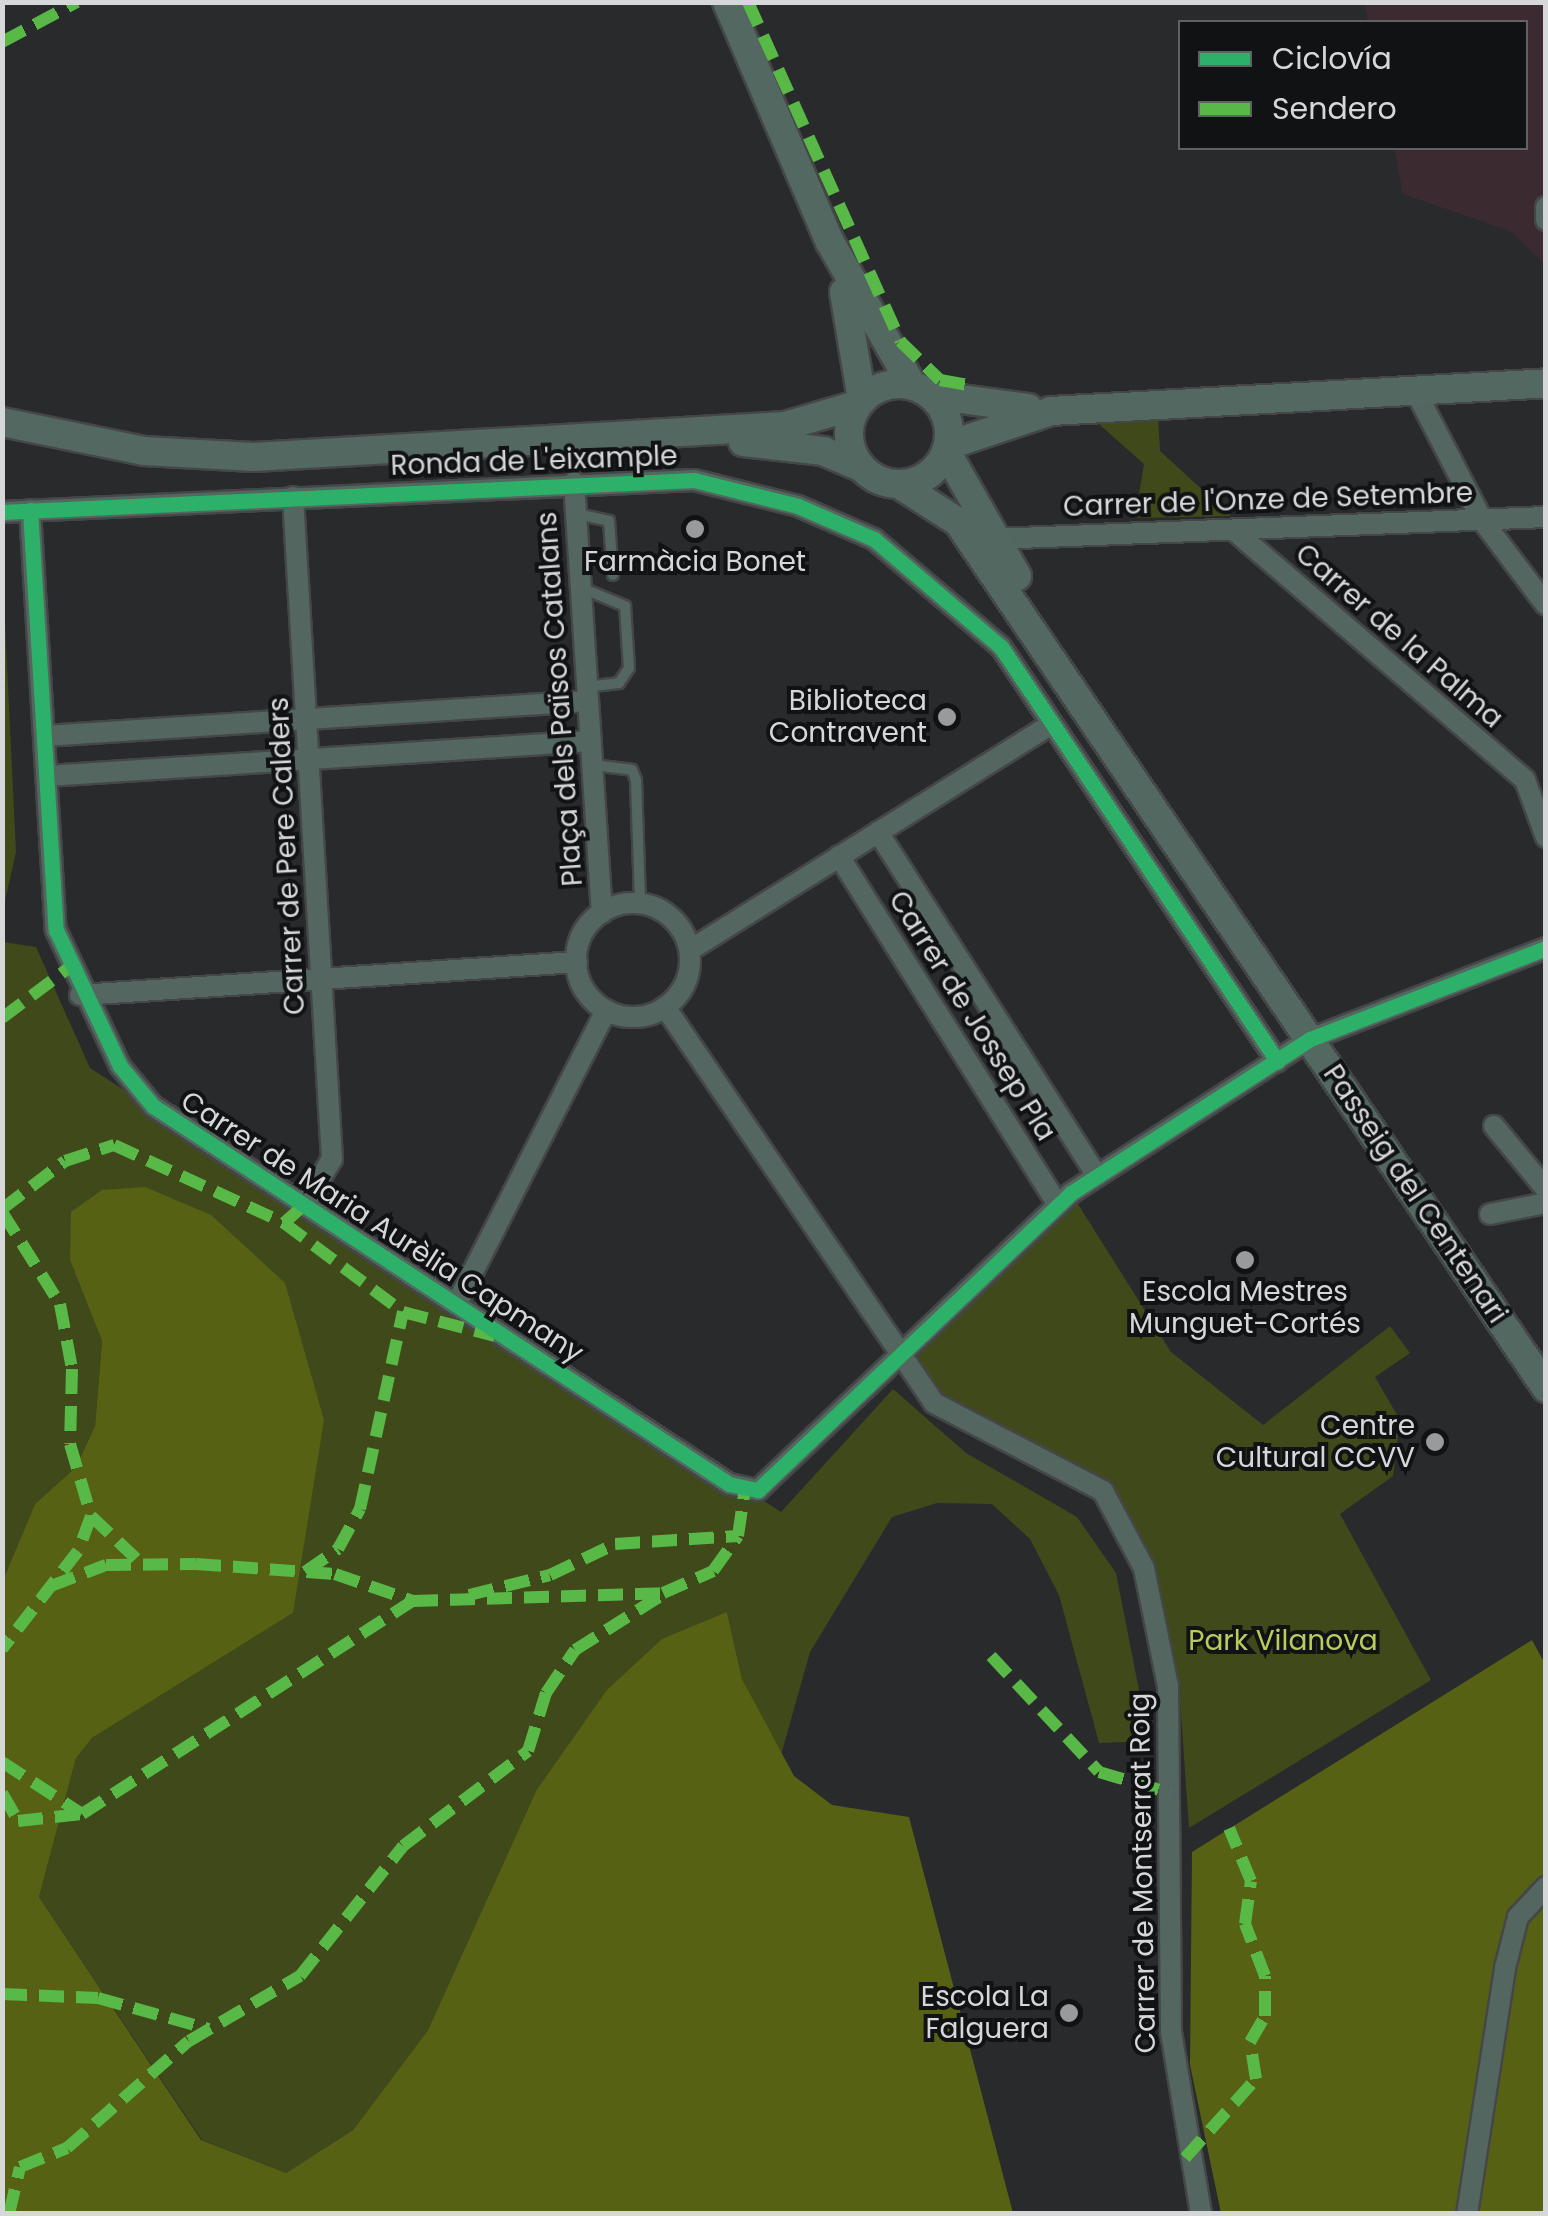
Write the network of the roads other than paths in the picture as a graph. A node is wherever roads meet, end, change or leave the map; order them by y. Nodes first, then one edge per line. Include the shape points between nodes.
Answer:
1 (727, 2) edge
2 (1546, 208) edge
3 (1546, 220) edge
4 (830, 242) junction
5 (1546, 383) edge
6 (922, 390) junction
7 (1415, 390) junction
8 (859, 402) junction
9 (1050, 411) junction
10 (2, 422) edge
11 (682, 434) junction
12 (948, 448) junction
13 (859, 466) junction
14 (574, 482) junction
15 (900, 485) junction
16 (293, 496) junction
17 (30, 510) junction
18 (2, 512) edge
19 (576, 514) junction
20 (1546, 517) edge
21 (1482, 520) junction
22 (1237, 533) junction
23 (994, 540) junction
24 (612, 575) dead end
25 (580, 588) junction
26 (1546, 606) edge
27 (588, 694) junction
28 (307, 719) junction
29 (1051, 724) junction
30 (44, 736) junction
31 (591, 741) junction
32 (309, 759) junction
33 (592, 765) junction
34 (46, 776) junction
35 (878, 832) junction
36 (1546, 837) edge
37 (839, 856) junction
38 (1219, 900) junction
39 (640, 903) junction
40 (602, 913) junction
41 (1546, 948) edge
42 (690, 950) junction
43 (577, 962) junction
44 (320, 979) junction
45 (80, 996) junction
46 (665, 1008) junction
47 (606, 1010) junction
48 (1310, 1039) junction
49 (1277, 1061) junction
50 (1494, 1126) dead end
51 (1097, 1176) junction
52 (1546, 1189) edge
53 (1546, 1203) edge
54 (1058, 1205) junction
55 (304, 1206) junction
56 (1490, 1214) dead end
57 (456, 1305) junction
58 (894, 1355) junction
59 (1546, 1388) edge
60 (1546, 1887) edge
61 (1200, 2214) edge
62 (1467, 2214) edge

1 - 4 street
2 - 3 street
4 - 6 street
4 - 8 street via 858,341
5 - 7 street
6 - 8 street via 892,384
6 - 9 street
6 - 12 street via 948,420
7 - 9 street
7 - 21 street
8 - 11 street via 809,423
8 - 13 street via 848,431
9 - 12 street
10 - 11 street via 207,456
11 - 13 street via 823,451
12 - 15 street via 932,472
12 - 23 street, Passeig del Centenari
13 - 15 street
14 - 16 street, Ronda de L'eixample
14 - 19 street, Plaça dels Països Catalans
14 - 29 street, Ronda de L'eixample via 694,480 798,506 874,539 1002,646
15 - 38 street, Passeig del Centenari via 958,522
16 - 17 street, Ronda de L'eixample
16 - 28 street, Carrer de Pere Calders
17 - 18 street, Ronda de L'eixample
17 - 30 street, Carrer de Maria Aurèlia Capmany
19 - 24 lane via 609,520
19 - 25 street, Plaça dels Països Catalans
20 - 21 street, Carrer de l'Onze de Setembre
21 - 22 street, Carrer de l'Onze de Setembre
21 - 26 street
22 - 23 street, Carrer de l'Onze de Setembre
22 - 36 street, Carrer de la Palma via 1525,780
23 - 38 street, Passeig del Centenari
25 - 27 street, Plaça dels Països Catalans
25 - 27 lane via 625,606 626,677
27 - 28 street
27 - 31 street, Plaça dels Països Catalans
28 - 30 street
28 - 32 street, Carrer de Pere Calders
29 - 35 street
29 - 49 street, Ronda de L'eixample
30 - 34 street, Carrer de Maria Aurèlia Capmany
31 - 32 street
31 - 33 street, Plaça dels Països Catalans
32 - 34 street
32 - 44 street, Carrer de Pere Calders
33 - 39 lane via 632,770 636,780
33 - 40 street, Plaça dels Països Catalans
34 - 45 street, Carrer de Maria Aurèlia Capmany via 56,930
35 - 37 street
35 - 51 street, Carrer de Jossep Pla
37 - 42 street
37 - 54 street, Carrer de Jossep Pla
38 - 48 street, Passeig del Centenari
39 - 40 street, Plaça dels Països Catalans
39 - 42 street via 670,916
40 - 43 street, Plaça dels Països Catalans via 582,934
41 - 48 street
42 - 46 street via 688,976
43 - 44 street
43 - 47 street via 582,984
44 - 45 street
44 - 55 street, Carrer de Pere Calders via 332,1159
45 - 55 street, Carrer de Maria Aurèlia Capmany via 153,1106
46 - 47 street via 624,1016
46 - 58 street, Carrer de Montserrat Roig
47 - 57 street
48 - 49 street
48 - 59 street, Passeig del Centenari
49 - 51 street
50 - 52 street
51 - 54 street
53 - 56 street
54 - 58 street
55 - 57 street, Carrer de Maria Aurèlia Capmany
57 - 58 street, Carrer de Maria Aurèlia Capmany via 728,1484 758,1490
58 - 61 street, Carrer de Montserrat Roig via 934,1404 1103,1491 1144,1568 1168,1686 1172,2032
60 - 62 street via 1518,1917 1505,1968

